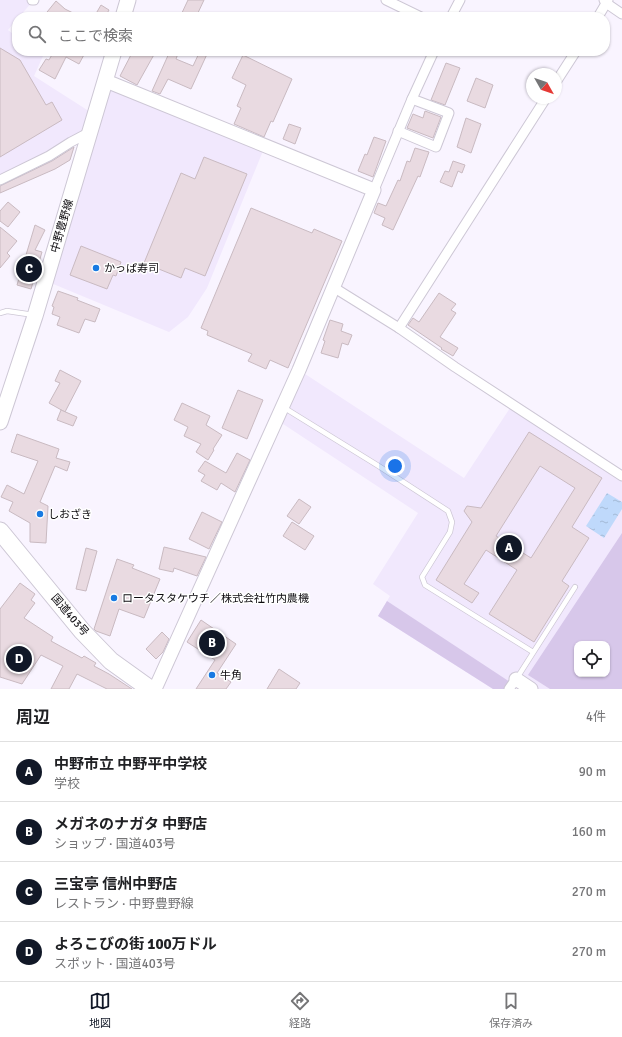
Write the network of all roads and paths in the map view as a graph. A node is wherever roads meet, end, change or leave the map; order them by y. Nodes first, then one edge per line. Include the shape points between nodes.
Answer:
1 (128, 0) edge
2 (386, 0) edge
3 (460, 0) edge
4 (606, 1) edge
5 (396, 2) edge
6 (125, 12) edge
7 (413, 12) edge
8 (454, 12) edge
9 (600, 12) edge
10 (622, 14) edge
11 (113, 56) edge
12 (432, 56) edge
13 (573, 56) edge
14 (562, 73) edge
15 (106, 82) junction
16 (412, 99) junction
17 (542, 104) edge
18 (398, 131) junction
19 (90, 132) junction
20 (0, 180) edge
21 (374, 190) junction
22 (333, 287) junction
23 (0, 313) edge
24 (36, 316) junction
25 (399, 328) junction
26 (283, 407) junction
27 (1, 418) edge
28 (622, 476) edge
29 (0, 531) edge
30 (575, 587) dead end
31 (533, 652) junction
32 (513, 684) edge
33 (150, 689) edge
34 (155, 689) edge
35 (531, 689) edge

1 - 6 main road
2 - 5 street
3 - 8 street
4 - 9 street
4 - 10 street
5 - 7 street
11 - 15 main road, 中野豊野線
12 - 16 street
13 - 14 street
15 - 19 main road, 中野豊野線
15 - 21 street
16 - 18 street
16 - 18 street via 449,113 436,147
17 - 25 street
18 - 21 street
19 - 20 street
19 - 24 main road, 中野豊野線
21 - 22 street
22 - 25 street
22 - 26 street
23 - 24 lane via 6,311
24 - 27 main road, 中野豊野線
25 - 28 street
26 - 31 lane via 448,511 452,522 450,532 422,577 425,585
26 - 34 street
29 - 33 highway, 国道403号 via 82,631 111,661
30 - 31 lane
31 - 32 lane
32 - 35 street

